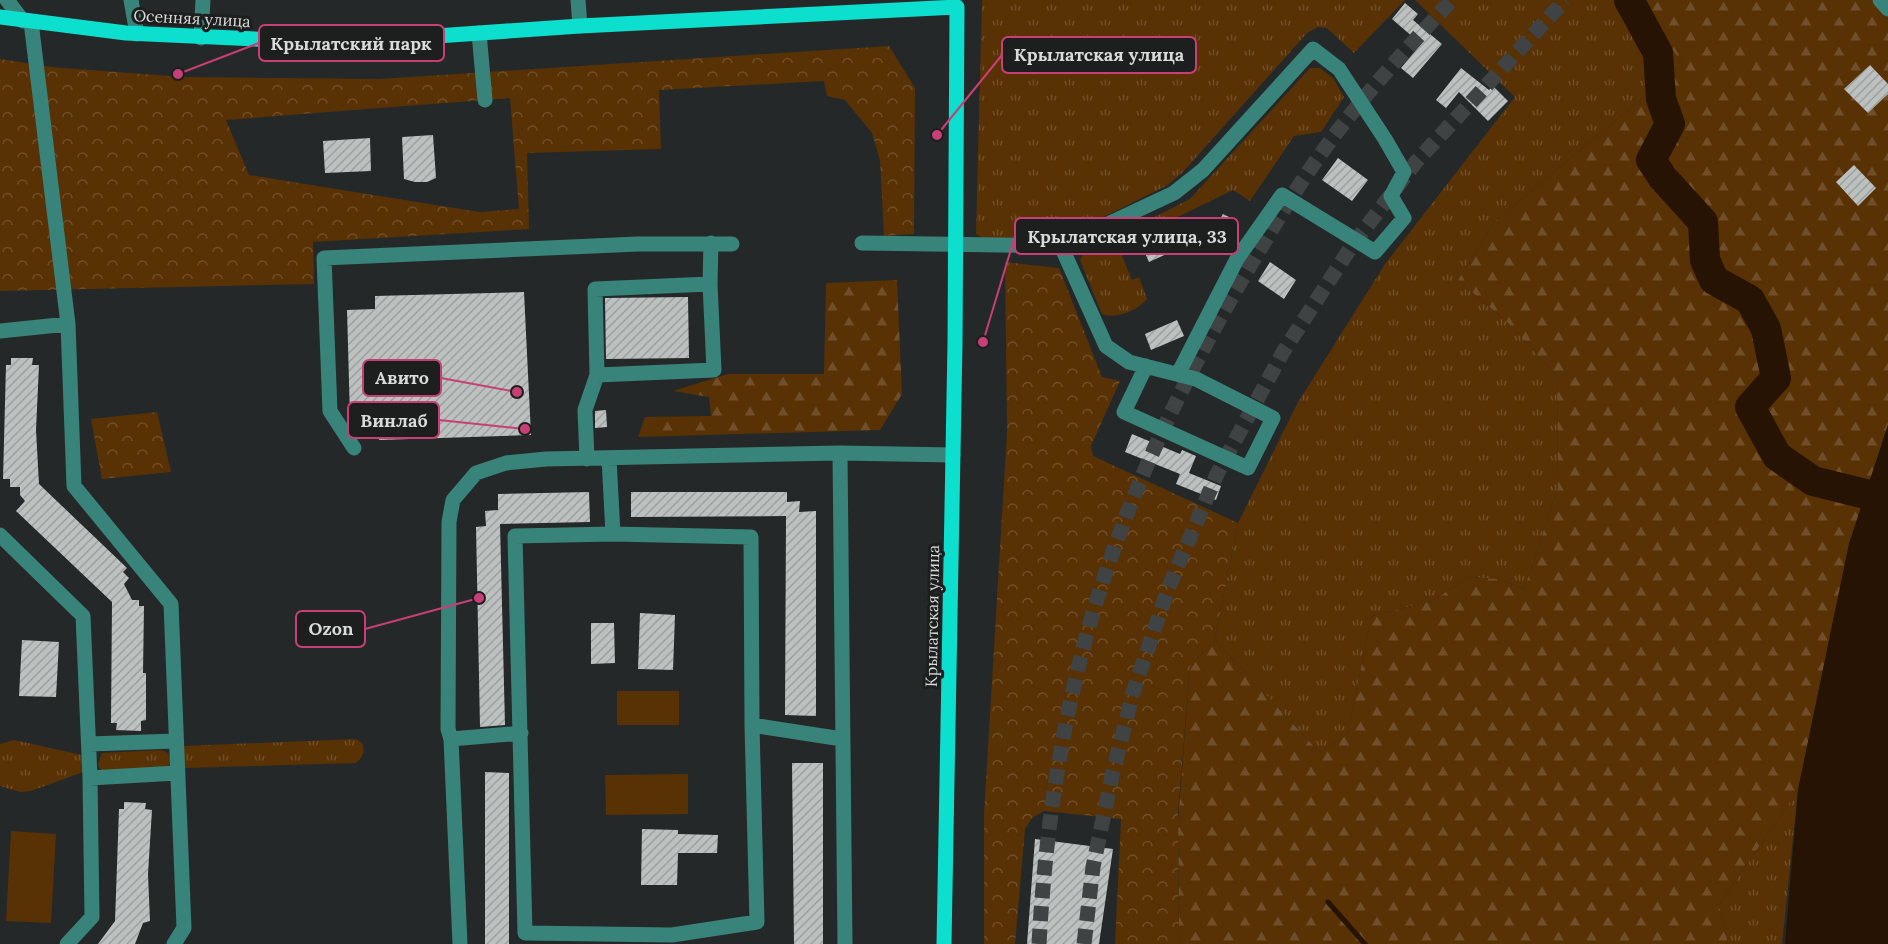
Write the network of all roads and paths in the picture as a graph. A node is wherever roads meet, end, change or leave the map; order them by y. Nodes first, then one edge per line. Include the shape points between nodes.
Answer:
1 (7, 0) edge
2 (131, 0) edge
3 (203, 0) edge
4 (578, 0) edge
5 (1880, 0) edge
6 (957, 4) edge
7 (1888, 9) edge
8 (0, 17) edge
9 (27, 21) junction
10 (580, 27) junction
11 (479, 33) junction
12 (137, 34) junction
13 (201, 38) junction
14 (484, 100) dead end
15 (711, 243) junction
16 (862, 243) dead end
17 (732, 244) dead end
18 (956, 245) junction
19 (1061, 246) junction
20 (710, 284) junction
21 (68, 324) junction
22 (0, 331) edge
23 (1146, 366) junction
24 (1178, 374) junction
25 (597, 375) junction
26 (354, 448) dead end
27 (840, 453) junction
28 (953, 455) junction
29 (609, 458) junction
30 (587, 459) junction
31 (613, 534) junction
32 (0, 535) edge
33 (752, 725) junction
34 (521, 733) junction
35 (451, 739) junction
36 (842, 739) junction
37 (176, 741) junction
38 (89, 744) junction
39 (177, 773) junction
40 (90, 778) junction
41 (618, 939) edge
42 (67, 944) edge
43 (174, 944) edge
44 (460, 944) edge
45 (845, 944) edge
46 (944, 944) edge

1 - 9 lane
2 - 12 lane
3 - 13 lane
4 - 10 lane
5 - 7 lane
6 - 10 main road, Осенняя улица
6 - 18 main road, Крылатская улица
8 - 9 main road, Осенняя улица
9 - 12 main road, Осенняя улица
9 - 21 lane
10 - 11 main road, Осенняя улица
11 - 13 main road, Осенняя улица via 299,41
11 - 14 lane
12 - 13 main road, Осенняя улица
15 - 17 lane
15 - 20 lane
15 - 26 lane via 324,258 330,411
16 - 18 lane
18 - 19 lane
18 - 28 main road, Крылатская улица
19 - 23 lane via 1106,346 1129,362
19 - 24 lane via 1174,193 1203,170 1313,49 1339,69 1404,172 1391,196 1404,218 1375,252 1282,195 1237,259
20 - 25 lane via 595,289
20 - 25 lane via 714,370
21 - 22 lane
21 - 37 lane via 74,486 171,604
23 - 24 lane
23 - 24 lane via 1124,412 1248,468 1272,418 1196,379
25 - 30 lane via 585,410
27 - 28 lane
27 - 29 lane
27 - 36 lane
28 - 46 main road, Крылатская улица
29 - 30 lane
29 - 31 lane
30 - 35 lane via 506,463 477,473 453,500 449,522
31 - 33 lane via 751,537
31 - 34 lane via 515,536
32 - 38 lane via 83,616
33 - 36 lane
33 - 41 lane via 757,922
34 - 35 lane
34 - 41 lane via 525,933
35 - 44 lane
36 - 45 lane
37 - 38 lane
37 - 39 lane
38 - 40 lane
39 - 40 lane
39 - 43 lane via 184,928
40 - 42 lane via 92,917

